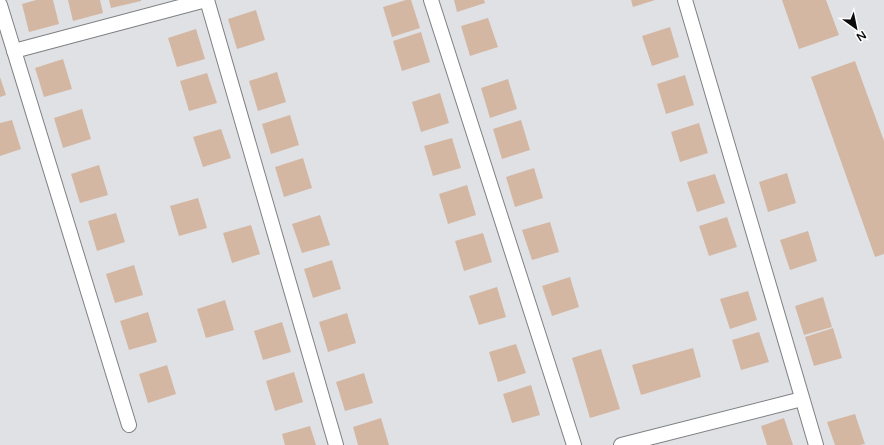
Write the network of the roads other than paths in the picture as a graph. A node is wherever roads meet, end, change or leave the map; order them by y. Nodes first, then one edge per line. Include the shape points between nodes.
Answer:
1 (207, 0) edge
2 (431, 0) edge
3 (685, 0) edge
4 (0, 4) edge
5 (14, 51) junction
6 (802, 399) junction
7 (129, 425) dead end
8 (336, 445) edge
9 (574, 445) edge
10 (621, 445) edge
11 (816, 445) edge

1 - 5 street
1 - 8 street
2 - 9 street
3 - 6 street
4 - 5 street
5 - 7 street
6 - 10 street
6 - 11 street

